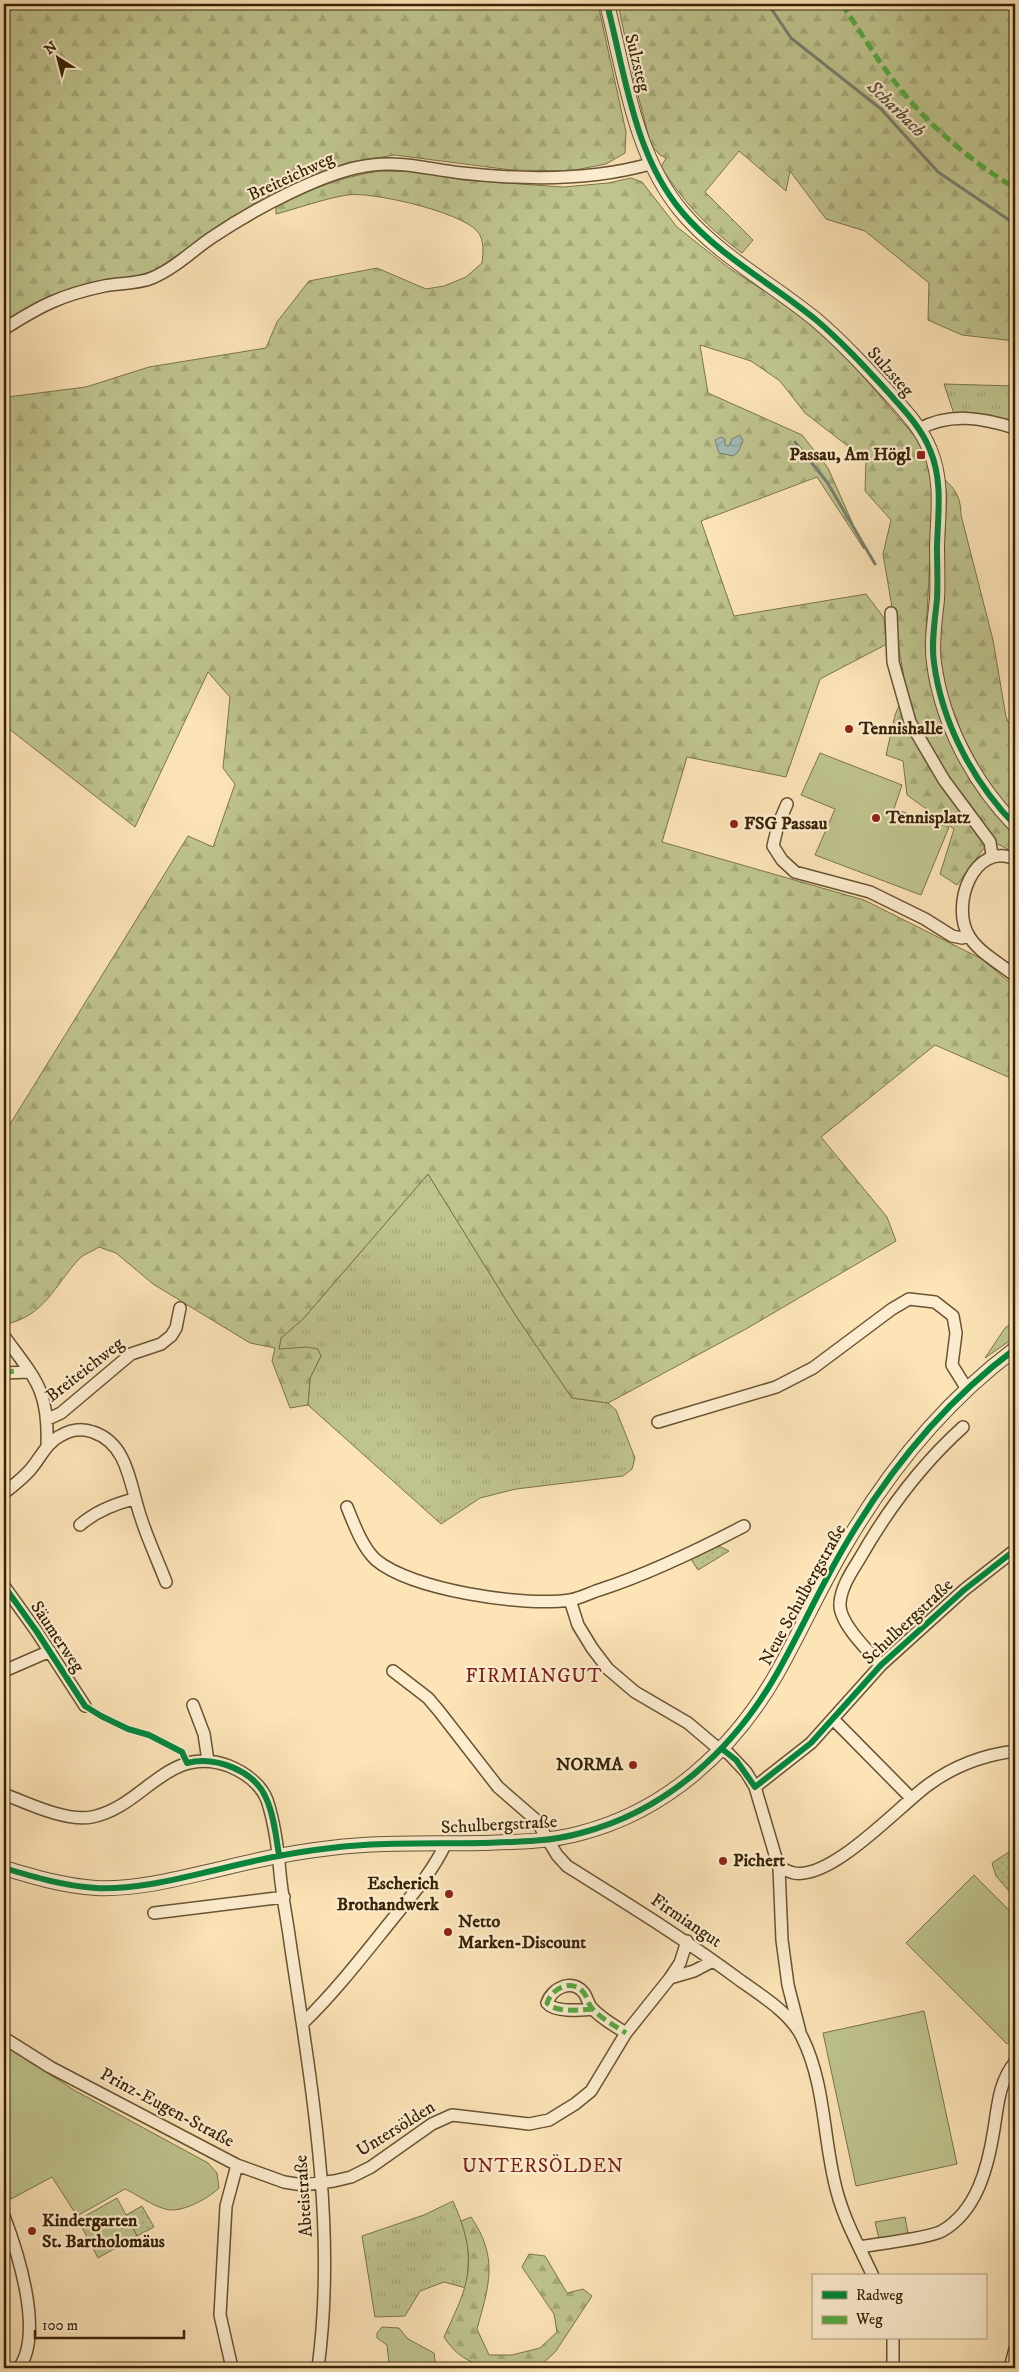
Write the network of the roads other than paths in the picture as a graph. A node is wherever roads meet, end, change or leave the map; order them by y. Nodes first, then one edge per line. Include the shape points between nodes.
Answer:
1 (607, 4) edge
2 (650, 164) junction
3 (4, 329) edge
4 (1015, 428) edge
5 (919, 429) junction
6 (891, 613) dead end
7 (787, 804) dead end
8 (1015, 825) edge
9 (992, 856) junction
10 (1015, 859) edge
11 (968, 935) junction
12 (1015, 976) edge
13 (180, 1308) dead end
14 (4, 1336) edge
15 (1015, 1349) edge
16 (30, 1372) junction
17 (4, 1373) edge
18 (967, 1389) junction
19 (48, 1419) junction
20 (658, 1422) dead end
21 (963, 1427) dead end
22 (47, 1446) junction
23 (4, 1493) edge
24 (134, 1499) junction
25 (347, 1507) dead end
26 (80, 1525) dead end
27 (744, 1526) dead end
28 (1015, 1550) edge
29 (166, 1582) dead end
30 (4, 1586) edge
31 (570, 1600) junction
32 (50, 1651) junction
33 (881, 1665) junction
34 (4, 1671) edge
35 (393, 1671) dead end
36 (193, 1705) dead end
37 (85, 1706) dead end
38 (833, 1719) junction
39 (722, 1748) junction
40 (1015, 1751) edge
41 (208, 1762) junction
42 (755, 1787) junction
43 (4, 1794) edge
44 (911, 1798) junction
45 (549, 1840) junction
46 (446, 1843) junction
47 (279, 1855) junction
48 (4, 1868) edge
49 (779, 1868) junction
50 (284, 1897) junction
51 (154, 1913) dead end
52 (687, 1941) junction
53 (713, 1960) junction
54 (670, 1978) junction
55 (593, 2009) dead end
56 (303, 2023) junction
57 (626, 2033) junction
58 (802, 2036) junction
59 (4, 2038) edge
60 (1015, 2062) edge
61 (237, 2165) junction
62 (323, 2183) junction
63 (4, 2216) edge
64 (860, 2247) junction
65 (872, 2274) edge
66 (893, 2340) edge
67 (1015, 2349) edge
68 (29, 2363) edge
69 (19, 2368) edge
70 (232, 2368) edge
71 (318, 2368) edge
72 (893, 2368) edge
73 (1010, 2368) edge

1 - 2 street, Sulzsteg
2 - 3 street, Breiteichweg via 622,172 520,177 461,173 407,163 350,169 322,178 257,211 150,279 116,283 60,297
2 - 5 street, Sulzsteg via 681,211 706,238 815,319 856,357
4 - 5 street via 989,420 956,417
5 - 8 street, Sulzsteg via 930,450 939,487 934,660 939,692 958,742 973,770 987,794
6 - 9 street via 893,662 910,722 944,780 990,842
7 - 11 street via 773,846 795,872 870,892 952,936 962,938
9 - 10 street via 1006,855
9 - 11 street via 978,867 963,898 962,915
11 - 12 street via 977,947
13 - 19 street, Breiteichweg via 171,1336 161,1344 131,1354 61,1413
14 - 16 street, Breiteichweg
15 - 18 street, Neue Schulbergstraße
16 - 17 street
16 - 19 street, Breiteichweg via 44,1398
18 - 20 street via 952,1365 956,1333 953,1316 935,1302 909,1300 813,1368 776,1386
18 - 39 street, Neue Schulbergstraße via 934,1424 877,1495 843,1548 775,1678
19 - 22 street, Breiteichweg
21 - 33 street via 905,1488 844,1588 839,1604 846,1622
22 - 23 street via 30,1470
22 - 24 street via 72,1430 88,1430 104,1436 117,1448 127,1467
24 - 26 street via 112,1504
24 - 29 street
25 - 31 street via 365,1545 388,1568 428,1583 495,1598
27 - 31 street via 631,1580
28 - 33 street, Schulbergstraße via 964,1590
30 - 32 street, Säumerweg
31 - 39 street via 578,1625 608,1669 635,1692 688,1723
32 - 34 street
32 - 37 street, Säumerweg
33 - 38 street, Schulbergstraße
35 - 45 street, Schulbergstraße via 428,1698 498,1787 536,1820
36 - 41 street via 204,1734
38 - 42 street, Schulbergstraße via 797,1755
38 - 44 street
39 - 42 street via 736,1760
39 - 45 street, Schulbergstraße via 690,1779 644,1809 601,1827
40 - 44 street via 960,1766
41 - 43 street, Abteistraße via 186,1763 154,1780 119,1806 91,1817 63,1815
41 - 47 street, Abteistraße via 241,1772 262,1791
42 - 49 street, Firmiangut
44 - 49 street via 871,1834 819,1868 794,1873
45 - 46 street, Schulbergstraße
45 - 52 street, Firmiangut via 567,1866
46 - 47 street, Schulbergstraße via 356,1845
46 - 56 street via 433,1868 386,1928 327,2000
47 - 48 street, Schulbergstraße via 148,1884 98,1888 50,1882
47 - 50 street, Abteistraße
49 - 58 street, Firmiangut via 782,1940 788,1985
50 - 51 street
50 - 56 street, Abteistraße
52 - 53 street, Firmiangut
52 - 54 street, Untersölden via 680,1964
53 - 54 street via 694,1972
53 - 58 street, Firmiangut via 778,2010
54 - 57 street, Untersölden
55 - 57 street
56 - 62 street, Abteistraße
57 - 62 street, Untersölden via 591,2091 549,2120 529,2124 452,2115 432,2124 351,2177
58 - 64 street, Firmiangut via 819,2095 837,2192
59 - 61 street, Prinz-Eugen-Straße via 50,2067
60 - 64 street via 1001,2084 983,2176 968,2207 940,2232
61 - 62 street, Prinz-Eugen-Straße via 284,2182 303,2185
61 - 70 street via 226,2206 220,2305
62 - 71 street, Abteistraße via 325,2264
63 - 68 street via 21,2268 30,2317
64 - 65 street, Firmiangut
66 - 72 street
67 - 73 street
68 - 69 street

